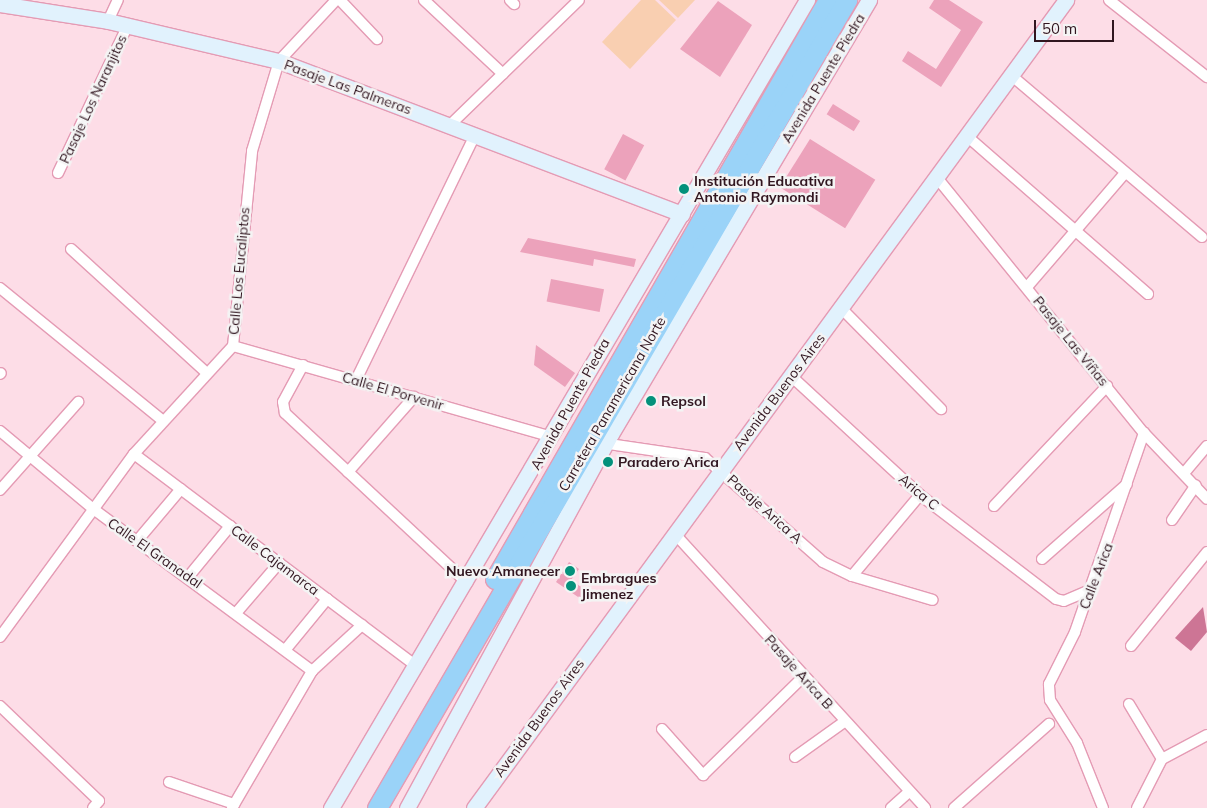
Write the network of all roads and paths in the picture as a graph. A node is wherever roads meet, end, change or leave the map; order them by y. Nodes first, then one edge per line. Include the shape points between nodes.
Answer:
1 (118, 0) edge
2 (338, 0) edge
3 (424, 0) edge
4 (579, 0) edge
5 (807, 0) edge
6 (828, 0) edge
7 (847, 0) edge
8 (869, 0) edge
9 (1066, 0) edge
10 (1109, 0) edge
11 (0, 4) edge
12 (29, 4) edge
13 (108, 20) junction
14 (128, 25) junction
15 (377, 39) dead end
16 (279, 62) junction
17 (503, 74) junction
18 (1012, 76) junction
19 (1207, 77) edge
20 (451, 124) junction
21 (475, 135) junction
22 (968, 137) junction
23 (58, 172) dead end
24 (1125, 172) junction
25 (938, 179) junction
26 (682, 214) junction
27 (1078, 228) junction
28 (1202, 237) dead end
29 (71, 249) dead end
30 (1027, 286) junction
31 (0, 288) edge
32 (1148, 294) dead end
33 (842, 309) junction
34 (233, 346) junction
35 (303, 365) junction
36 (207, 373) junction
37 (790, 375) junction
38 (356, 380) junction
39 (1107, 386) junction
40 (414, 397) junction
41 (78, 402) dead end
42 (941, 409) dead end
43 (163, 421) junction
44 (0, 431) edge
45 (1144, 433) junction
46 (552, 437) junction
47 (599, 442) junction
48 (1207, 446) edge
49 (134, 454) junction
50 (30, 456) junction
51 (721, 469) junction
52 (348, 472) junction
53 (1185, 472) junction
54 (1128, 483) junction
55 (1196, 485) junction
56 (181, 489) junction
57 (0, 490) edge
58 (920, 495) junction
59 (1207, 499) edge
60 (994, 506) dead end
61 (92, 508) junction
62 (1172, 520) dead end
63 (230, 526) junction
64 (675, 534) junction
65 (137, 541) junction
66 (1207, 552) edge
67 (1042, 560) dead end
68 (279, 564) junction
69 (189, 576) junction
70 (852, 576) junction
71 (467, 583) junction
72 (1090, 590) junction
73 (327, 599) junction
74 (933, 600) dead end
75 (237, 612) junction
76 (362, 625) junction
77 (0, 636) edge
78 (1131, 646) dead end
79 (286, 649) junction
80 (416, 666) junction
81 (312, 671) junction
82 (803, 677) junction
83 (1129, 704) dead end
84 (0, 706) edge
85 (844, 722) junction
86 (1049, 724) dead end
87 (662, 729) dead end
88 (1207, 735) edge
89 (795, 757) dead end
90 (1162, 759) junction
91 (169, 782) dead end
92 (909, 792) junction
93 (233, 806) edge
94 (93, 808) edge
95 (331, 808) edge
96 (364, 808) edge
97 (377, 808) edge
98 (407, 808) edge
99 (474, 808) edge
100 (891, 808) edge
101 (925, 808) edge
102 (954, 808) edge
103 (1104, 808) edge
104 (1114, 808) edge
105 (1136, 808) edge

1 - 13 street
2 - 15 street
2 - 16 street, Calle Los Eucaliptos
3 - 17 street
4 - 17 street
5 - 26 main road, Avenida Puente Piedra
6 - 96 highway, Carretera Panamericana Norte
7 - 47 highway, Carretera Panamericana Norte
8 - 47 main road, Avenida Puente Piedra
9 - 18 main road, Avenida Buenos Aires
10 - 19 street
11 - 12 main road, Pasaje Las Palmeras
12 - 13 main road, Pasaje Las Palmeras
13 - 14 main road, Pasaje Las Palmeras
14 - 16 main road, Pasaje Las Palmeras
14 - 23 street, Pasaje Los Naranjitos
16 - 20 main road, Pasaje Las Palmeras
16 - 34 street, Calle Los Eucaliptos via 248,166
17 - 20 street
18 - 22 main road, Avenida Buenos Aires
18 - 24 street
20 - 21 main road, Pasaje Las Palmeras
21 - 26 main road, Pasaje Las Palmeras
21 - 38 street
22 - 25 main road, Avenida Buenos Aires
22 - 27 street
24 - 27 street
24 - 28 street
25 - 30 street, Pasaje Las Viñas
25 - 33 main road, Avenida Buenos Aires
26 - 46 main road, Avenida Puente Piedra
27 - 30 street
27 - 32 street
29 - 36 street
30 - 39 street, Pasaje Las Viñas
31 - 43 street
33 - 37 main road, Avenida Buenos Aires
33 - 42 street
34 - 35 street, Calle El Porvenir
34 - 36 street, Calle Los Eucaliptos
35 - 38 street, Calle El Porvenir
35 - 52 street via 282,408
36 - 43 street, Calle Los Eucaliptos
37 - 51 main road, Avenida Buenos Aires
37 - 58 street, Arica C
38 - 40 street, Calle El Porvenir
39 - 45 street, Pasaje Las Viñas
39 - 60 street
40 - 46 street, Calle El Porvenir
40 - 52 street
41 - 50 street
43 - 49 street, Calle Los Eucaliptos
44 - 50 street, Calle El Granadal
45 - 53 street, Pasaje Las Viñas
45 - 54 street, Calle Arica
46 - 71 main road, Avenida Puente Piedra
47 - 51 street, Pasaje Arica A via 695,456
47 - 97 highway, Carretera Panamericana Norte
47 - 98 main road, Avenida Puente Piedra
48 - 53 street
49 - 56 street, Calle Cajamarca
49 - 61 street, Calle Los Eucaliptos
50 - 57 street
50 - 61 street, Calle El Granadal
51 - 64 main road, Avenida Buenos Aires
51 - 70 street, Pasaje Arica A via 823,562
52 - 71 street
53 - 55 street, Pasaje Las Viñas
54 - 67 street
54 - 72 street, Calle Arica
55 - 59 street, Pasaje Las Viñas
55 - 62 street
56 - 63 street, Calle Cajamarca
56 - 65 street
58 - 70 street
58 - 72 street, Arica C via 1056,599 1064,601
61 - 65 street, Calle El Granadal
61 - 77 street, Calle Los Eucaliptos
63 - 68 street, Calle Cajamarca
63 - 69 street
64 - 82 street, Pasaje Arica B
64 - 99 main road, Avenida Buenos Aires
65 - 69 street, Calle El Granadal
66 - 78 street
68 - 73 street, Calle Cajamarca
68 - 75 street
69 - 75 street, Calle El Granadal
70 - 74 street, Pasaje Arica A
71 - 80 main road, Avenida Puente Piedra
72 - 103 street, Calle Arica via 1049,684 1057,716 1077,743
73 - 76 street, Calle Cajamarca
73 - 79 street
75 - 79 street, Calle El Granadal
76 - 80 street, Calle Cajamarca
76 - 81 street
79 - 81 street, Calle El Granadal
80 - 95 main road, Avenida Puente Piedra
81 - 93 street
82 - 85 street, Pasaje Arica B
82 - 87 street via 703,775
83 - 90 street
84 - 94 street via 99,801
85 - 89 street
85 - 92 street, Pasaje Arica B
86 - 102 street
88 - 90 street
90 - 105 street
91 - 93 street
92 - 100 street
92 - 101 street, Pasaje Arica B
103 - 104 street

